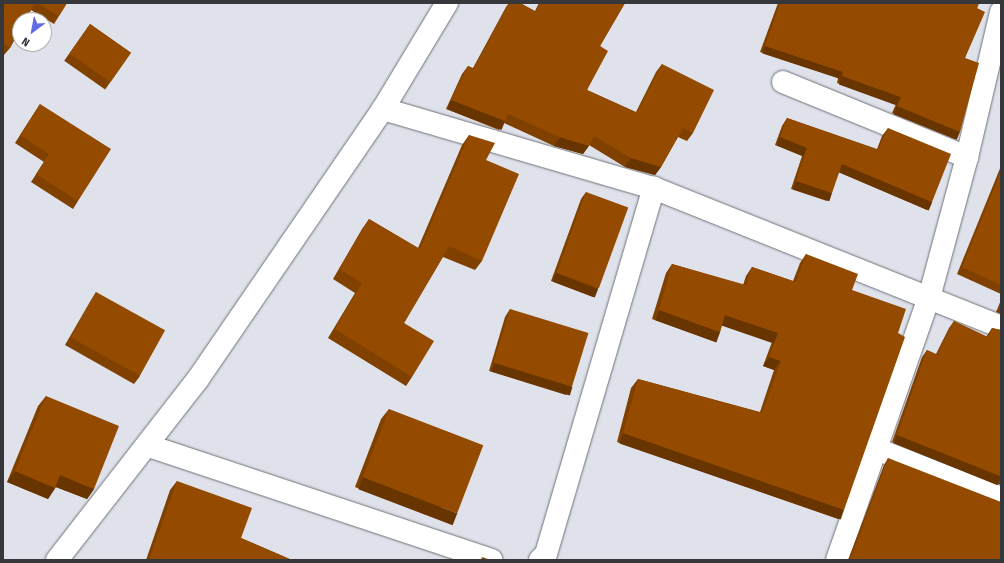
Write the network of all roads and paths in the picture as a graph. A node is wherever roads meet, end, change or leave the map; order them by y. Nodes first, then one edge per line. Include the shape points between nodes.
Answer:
1 (447, 3) edge
2 (1001, 12) edge
3 (783, 82) dead end
4 (383, 109) junction
5 (967, 157) junction
6 (654, 188) junction
7 (928, 298) junction
8 (1001, 328) edge
9 (149, 446) junction
10 (874, 448) junction
11 (1001, 498) edge
12 (57, 560) edge
13 (492, 560) edge
14 (540, 560) edge
15 (837, 560) edge

1 - 4 street
2 - 5 street
3 - 5 street
4 - 6 street
4 - 9 street
5 - 7 street
6 - 7 street
6 - 14 street via 546,554
7 - 8 street
7 - 10 street
9 - 12 street
9 - 13 street
10 - 11 street
10 - 15 street

